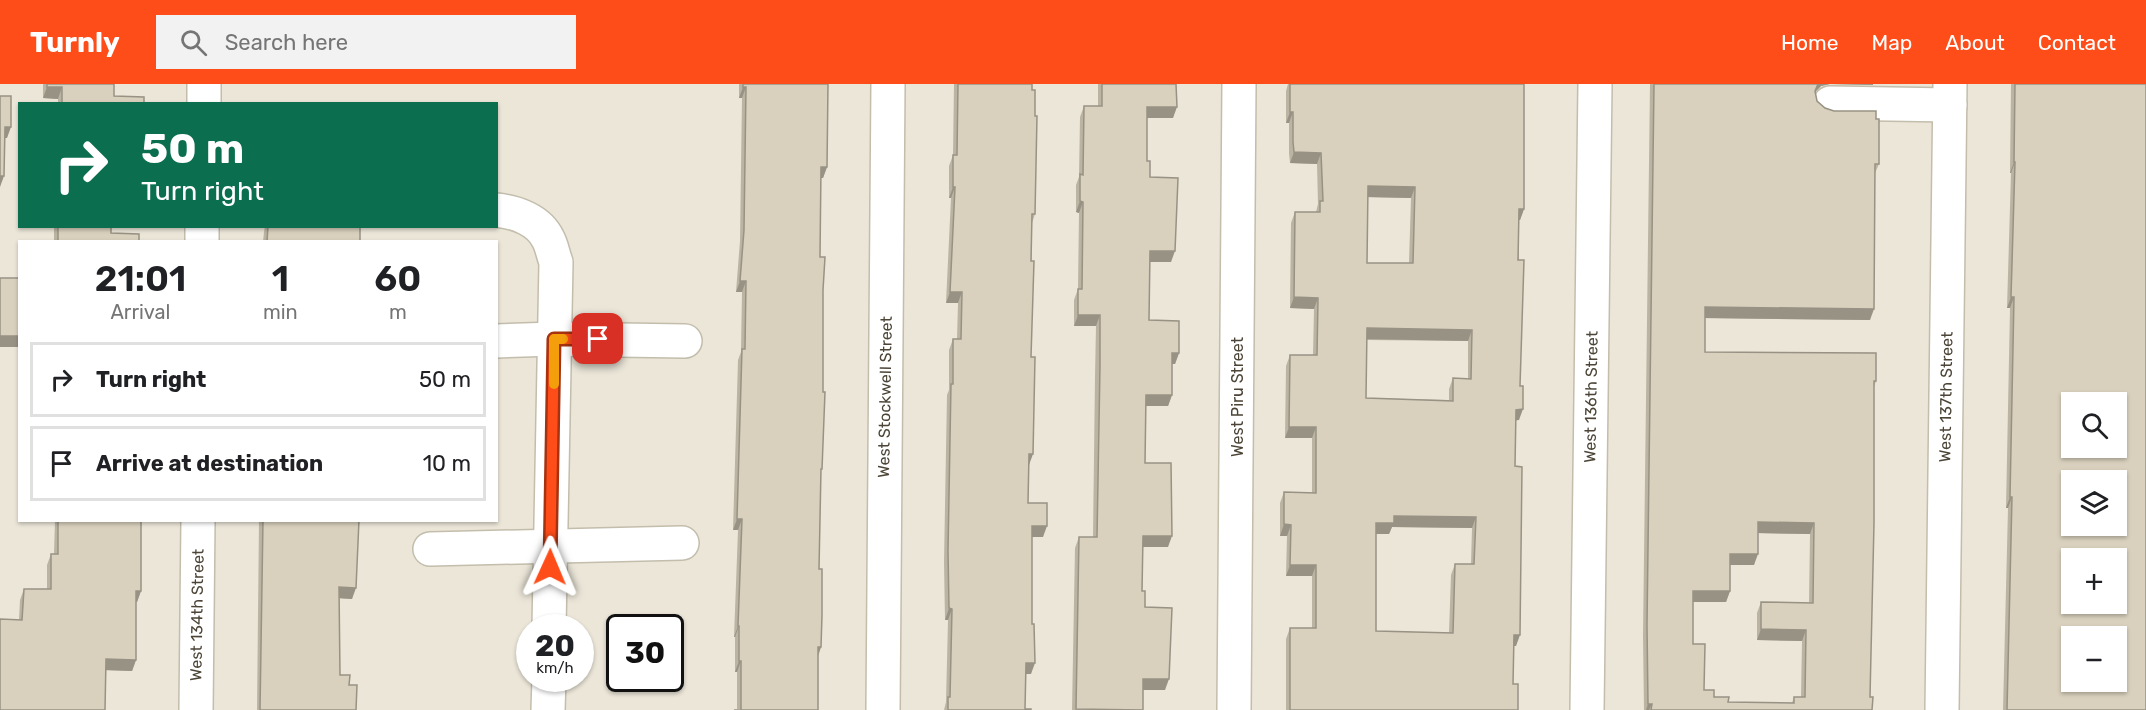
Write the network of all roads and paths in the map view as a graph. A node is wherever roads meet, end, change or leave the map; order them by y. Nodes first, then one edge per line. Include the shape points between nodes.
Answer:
1 (204, 84) edge
2 (888, 84) edge
3 (1239, 84) edge
4 (1595, 84) edge
5 (1950, 95) edge
6 (204, 102) edge
7 (1830, 103) dead end
8 (498, 210) edge
9 (554, 339) junction
10 (498, 341) edge
11 (685, 341) dead end
12 (198, 522) edge
13 (682, 543) dead end
14 (551, 546) junction
15 (430, 549) dead end
16 (549, 614) edge
17 (549, 692) edge
18 (196, 710) edge
19 (548, 710) edge
20 (883, 710) edge
21 (1234, 710) edge
22 (1587, 710) edge
23 (1942, 710) edge

1 - 6 street
2 - 20 street, West Stockwell Street
3 - 21 street, West Piru Street
4 - 22 street, West 136th Street
5 - 7 street
5 - 23 street, West 137th Street
8 - 9 street via 532,221 548,238 556,262
9 - 10 street
9 - 11 street
9 - 14 street
12 - 18 street, West 134th Street
13 - 14 street
14 - 15 street
14 - 16 street
17 - 19 street

